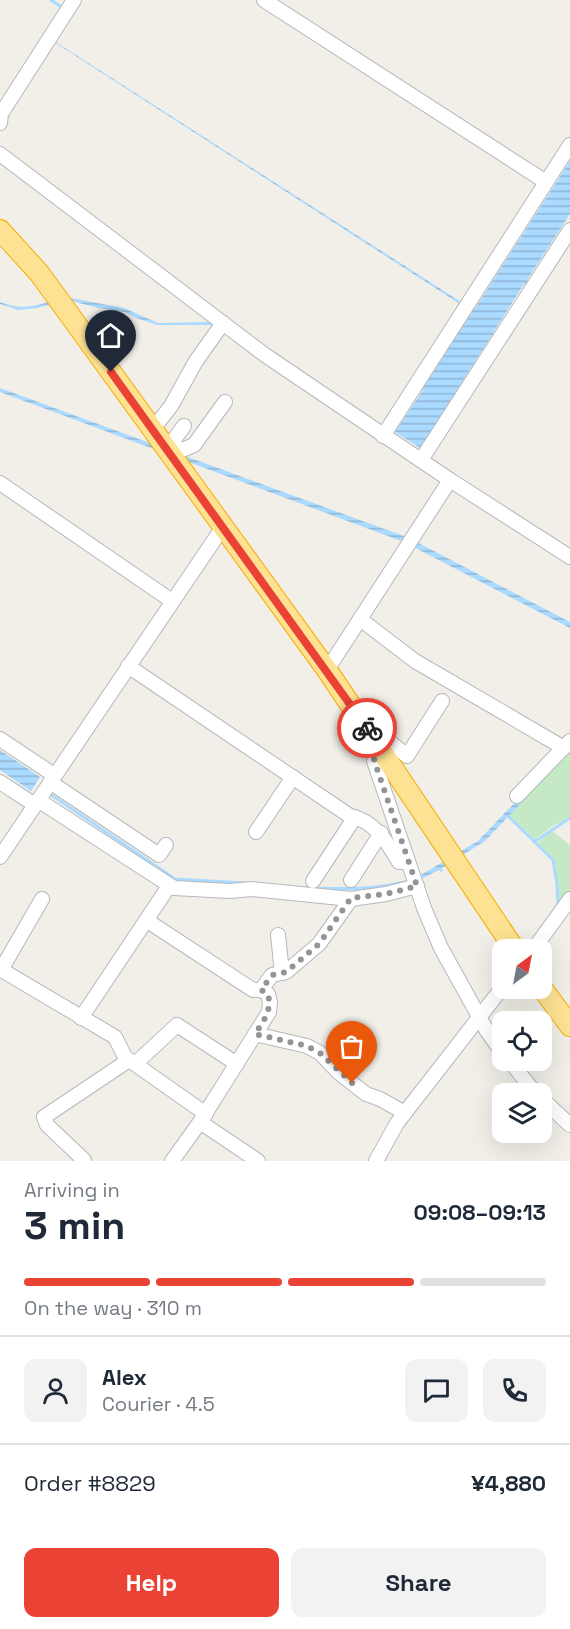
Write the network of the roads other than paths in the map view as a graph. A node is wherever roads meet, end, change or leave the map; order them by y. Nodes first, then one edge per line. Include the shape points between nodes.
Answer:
1 (74, 0) edge
2 (264, 0) edge
3 (0, 123) edge
4 (570, 145) edge
5 (0, 154) edge
6 (546, 182) junction
7 (570, 230) edge
8 (2, 236) edge
9 (223, 323) junction
10 (225, 402) dead end
11 (184, 426) dead end
12 (153, 429) junction
13 (383, 436) junction
14 (168, 447) junction
15 (421, 460) junction
16 (450, 480) junction
17 (0, 483) edge
18 (223, 527) junction
19 (570, 556) edge
20 (172, 600) junction
21 (360, 619) junction
22 (128, 666) junction
23 (327, 670) junction
24 (442, 700) dead end
25 (0, 739) edge
26 (567, 744) edge
27 (379, 745) junction
28 (292, 777) junction
29 (52, 778) junction
30 (0, 782) edge
31 (518, 796) dead end
32 (36, 803) junction
33 (355, 817) junction
34 (256, 832) dead end
35 (381, 833) junction
36 (166, 845) dead end
37 (0, 856) edge
38 (408, 862) junction
39 (351, 880) dead end
40 (313, 881) dead end
41 (169, 886) junction
42 (417, 886) junction
43 (351, 898) junction
44 (570, 899) edge
45 (42, 900) dead end
46 (146, 920) junction
47 (278, 934) dead end
48 (508, 939) edge
49 (540, 939) edge
50 (1, 969) edge
51 (282, 973) junction
52 (261, 990) junction
53 (493, 999) edge
54 (550, 999) edge
55 (480, 1016) junction
56 (81, 1018) junction
57 (570, 1026) edge
58 (255, 1034) junction
59 (492, 1038) edge
60 (132, 1062) junction
61 (237, 1064) junction
62 (518, 1071) edge
63 (527, 1083) edge
64 (552, 1108) edge
65 (405, 1113) junction
66 (203, 1118) junction
67 (570, 1125) edge
68 (84, 1160) edge
69 (172, 1161) edge
70 (258, 1161) edge
71 (376, 1161) edge

1 - 3 street via 1,114
2 - 6 street
4 - 6 street
5 - 9 street
6 - 13 street
7 - 15 street
8 - 12 highway via 39,273
9 - 12 street
9 - 13 street
10 - 14 street via 189,448
11 - 14 street
12 - 14 highway
13 - 15 street
14 - 18 highway
15 - 16 street
16 - 19 street
16 - 21 street
17 - 20 street
18 - 20 street
18 - 23 highway
20 - 22 street
21 - 23 street
21 - 26 street via 415,661
22 - 28 street
22 - 29 street
23 - 27 highway
24 - 27 street via 407,756 385,738
25 - 29 street
26 - 31 street
27 - 38 street via 374,760
27 - 48 highway
28 - 33 street
28 - 34 street
29 - 32 street
29 - 36 street via 159,855
30 - 32 street
32 - 37 street
32 - 41 street
33 - 35 street
33 - 40 street
35 - 38 street via 399,862
35 - 39 street
38 - 42 street
41 - 43 street
41 - 46 street
42 - 43 street
42 - 55 street via 441,948
43 - 51 street via 319,944
44 - 49 street
45 - 50 street
46 - 52 street via 253,990
46 - 56 street
47 - 51 street
50 - 56 street
51 - 52 street via 272,975
52 - 58 street via 268,994 269,1012
53 - 55 street
54 - 57 highway
55 - 59 street
55 - 65 street
56 - 60 street via 115,1037
58 - 61 street
58 - 65 street via 307,1046 366,1094
60 - 61 street via 177,1025
60 - 66 street
60 - 68 street via 44,1118
61 - 66 street
62 - 63 street
64 - 67 street
65 - 71 street
66 - 69 street
66 - 70 street

